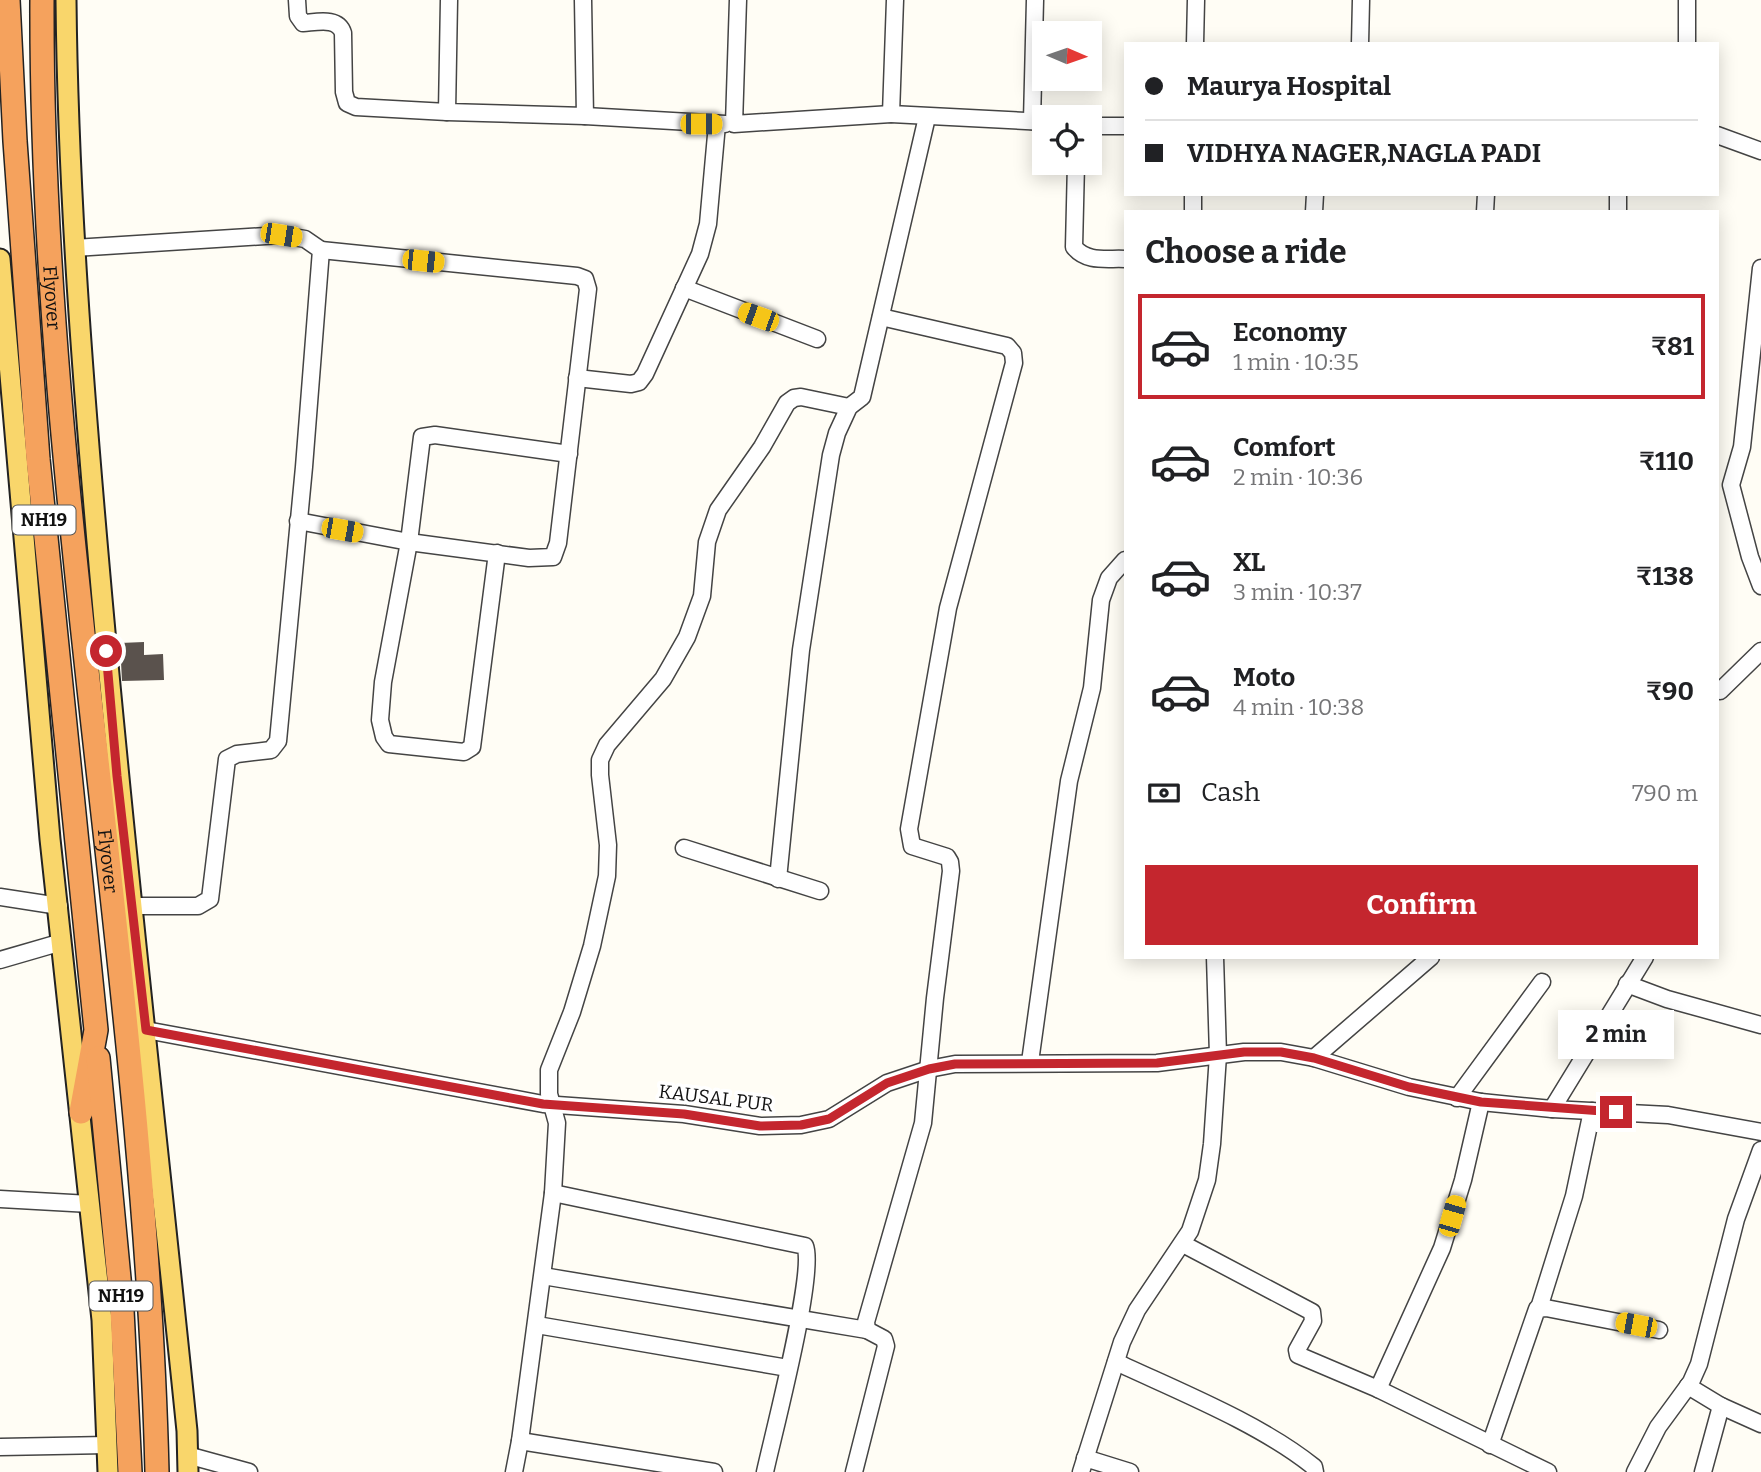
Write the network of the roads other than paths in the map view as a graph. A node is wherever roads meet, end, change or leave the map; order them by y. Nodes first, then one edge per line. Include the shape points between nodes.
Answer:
1 (42, 0) edge
2 (66, 0) edge
3 (297, 0) edge
4 (449, 0) edge
5 (583, 0) edge
6 (738, 0) edge
7 (895, 0) edge
8 (1035, 0) edge
9 (1196, 0) edge
10 (1361, 0) edge
11 (1687, 0) edge
12 (9, 3) edge
13 (1195, 42) edge
14 (1360, 42) edge
15 (1687, 42) edge
16 (1038, 105) edge
17 (447, 112) junction
18 (891, 114) junction
19 (585, 116) junction
20 (927, 117) junction
21 (1032, 122) edge
22 (717, 124) junction
23 (734, 124) junction
24 (1102, 126) edge
25 (1124, 126) edge
26 (1719, 136) edge
27 (1761, 151) edge
28 (1076, 175) edge
29 (74, 248) junction
30 (321, 250) junction
31 (1124, 258) edge
32 (0, 259) edge
33 (1761, 268) edge
34 (684, 288) junction
35 (881, 317) junction
36 (2, 324) edge
37 (817, 339) dead end
38 (577, 378) junction
39 (849, 407) junction
40 (569, 454) junction
41 (298, 522) junction
42 (409, 542) junction
43 (498, 553) junction
44 (1124, 561) edge
45 (1761, 586) edge
46 (1761, 651) edge
47 (1719, 689) edge
48 (684, 848) dead end
49 (778, 879) junction
50 (820, 891) dead end
51 (0, 897) edge
52 (59, 906) junction
53 (132, 906) junction
54 (62, 942) junction
55 (1215, 959) edge
56 (1430, 959) edge
57 (1644, 959) edge
58 (0, 960) edge
59 (1542, 982) dead end
60 (1627, 984) junction
61 (1761, 1025) edge
62 (96, 1030) junction
63 (146, 1030) junction
64 (1218, 1055) junction
65 (1314, 1058) junction
66 (1030, 1062) junction
67 (929, 1069) junction
68 (1457, 1098) junction
69 (1481, 1102) junction
70 (554, 1105) junction
71 (1552, 1109) junction
72 (1592, 1111) junction
73 (81, 1112) junction
74 (1761, 1132) edge
75 (1761, 1150) edge
76 (553, 1193) junction
77 (0, 1199) edge
78 (90, 1204) junction
79 (1183, 1244) junction
80 (543, 1276) junction
81 (1539, 1308) junction
82 (799, 1319) junction
83 (537, 1325) junction
84 (1659, 1329) dead end
85 (866, 1331) junction
86 (1116, 1362) junction
87 (788, 1368) junction
88 (1688, 1386) junction
89 (1378, 1389) junction
90 (1721, 1406) junction
91 (1761, 1424) edge
92 (520, 1441) junction
93 (107, 1445) junction
94 (1490, 1445) junction
95 (0, 1447) edge
96 (187, 1463) edge
97 (1083, 1465) edge
98 (108, 1472) edge
99 (130, 1472) edge
100 (157, 1472) edge
101 (250, 1472) edge
102 (514, 1472) edge
103 (713, 1472) edge
104 (765, 1472) edge
105 (854, 1472) edge
106 (1129, 1472) edge
107 (1315, 1472) edge
108 (1548, 1472) edge
109 (1635, 1472) edge
110 (1703, 1472) edge

1 - 100 highway, Flyover / NH19 via 51,279 144,1214
2 - 29 main road
3 - 17 street via 303,23 341,26 347,103
4 - 17 street
5 - 19 street
6 - 23 street
7 - 18 street
8 - 16 street
9 - 13 street
10 - 14 street
11 - 15 street
12 - 62 highway, NH19 via 38,458
17 - 19 street
18 - 20 street
18 - 23 street
19 - 22 street
20 - 21 street
20 - 35 street
22 - 23 street
22 - 34 street via 708,224
24 - 25 street
26 - 27 street
28 - 31 street via 1074,247 1090,258
29 - 30 street via 281,235 305,239
29 - 53 main road
30 - 38 street via 585,278 588,289
30 - 41 street
32 - 36 main road
33 - 45 street via 1742,447 1731,485
34 - 37 street
34 - 38 street via 639,382
35 - 39 street via 862,397
35 - 67 street via 1007,346 1014,357 948,608 909,829 913,847 947,858 951,865
36 - 52 main road
38 - 40 street
39 - 49 street via 831,456 805,624
39 - 70 street via 801,397 787,403 713,520 702,596 687,637 663,679 603,752 599,767 607,876 592,946 549,1070
40 - 42 street via 424,436
40 - 43 street via 555,554 549,558
41 - 42 street
41 - 53 street via 278,741 271,750 227,759 210,899 198,906
42 - 43 street
42 - 43 street via 381,708 384,737 393,746 464,752 472,747
44 - 66 street via 1109,578 1101,600 1092,688 1069,781
46 - 47 street
48 - 49 street
49 - 50 street
51 - 52 street
52 - 54 main road
53 - 63 main road
54 - 58 street
54 - 73 main road
55 - 64 street
56 - 65 street
57 - 60 street
59 - 68 street
60 - 61 street
60 - 71 street
62 - 73 highway
62 - 99 highway, NH19 via 122,1310
63 - 70 street, KAUSAL PUR
63 - 96 main road
64 - 65 street, KAUSAL PUR via 1260,1051
64 - 66 street, KAUSAL PUR via 1157,1063
64 - 79 street via 1207,1180
65 - 68 street, KAUSAL PUR via 1376,1079
66 - 67 street, KAUSAL PUR via 967,1062
67 - 70 street, KAUSAL PUR via 887,1083 829,1119 801,1125 760,1126 684,1114
67 - 85 street via 921,1132
68 - 69 street, KAUSAL PUR
69 - 71 street, KAUSAL PUR
69 - 89 street via 1442,1248
70 - 76 street
71 - 72 street, KAUSAL PUR
72 - 74 street, KAUSAL PUR via 1668,1115
72 - 81 street via 1574,1196
73 - 78 main road
75 - 88 street via 1736,1219 1699,1364
76 - 80 street
76 - 82 street via 802,1244 808,1260
77 - 78 street
78 - 93 main road via 102,1320
79 - 86 street via 1131,1320
79 - 89 street via 1309,1310 1313,1321 1298,1355
80 - 82 street
80 - 83 street
81 - 84 street
81 - 94 street
82 - 85 street
82 - 87 street
83 - 87 street
83 - 92 street
85 - 105 street via 881,1337 886,1346
86 - 97 street
86 - 107 street via 1251,1427 1305,1460
87 - 104 street
88 - 90 street
88 - 109 street via 1668,1411
89 - 94 street
90 - 91 street
90 - 110 street
92 - 102 street
92 - 103 street
93 - 95 street
93 - 98 main road
94 - 108 street
96 - 101 street
97 - 106 street

